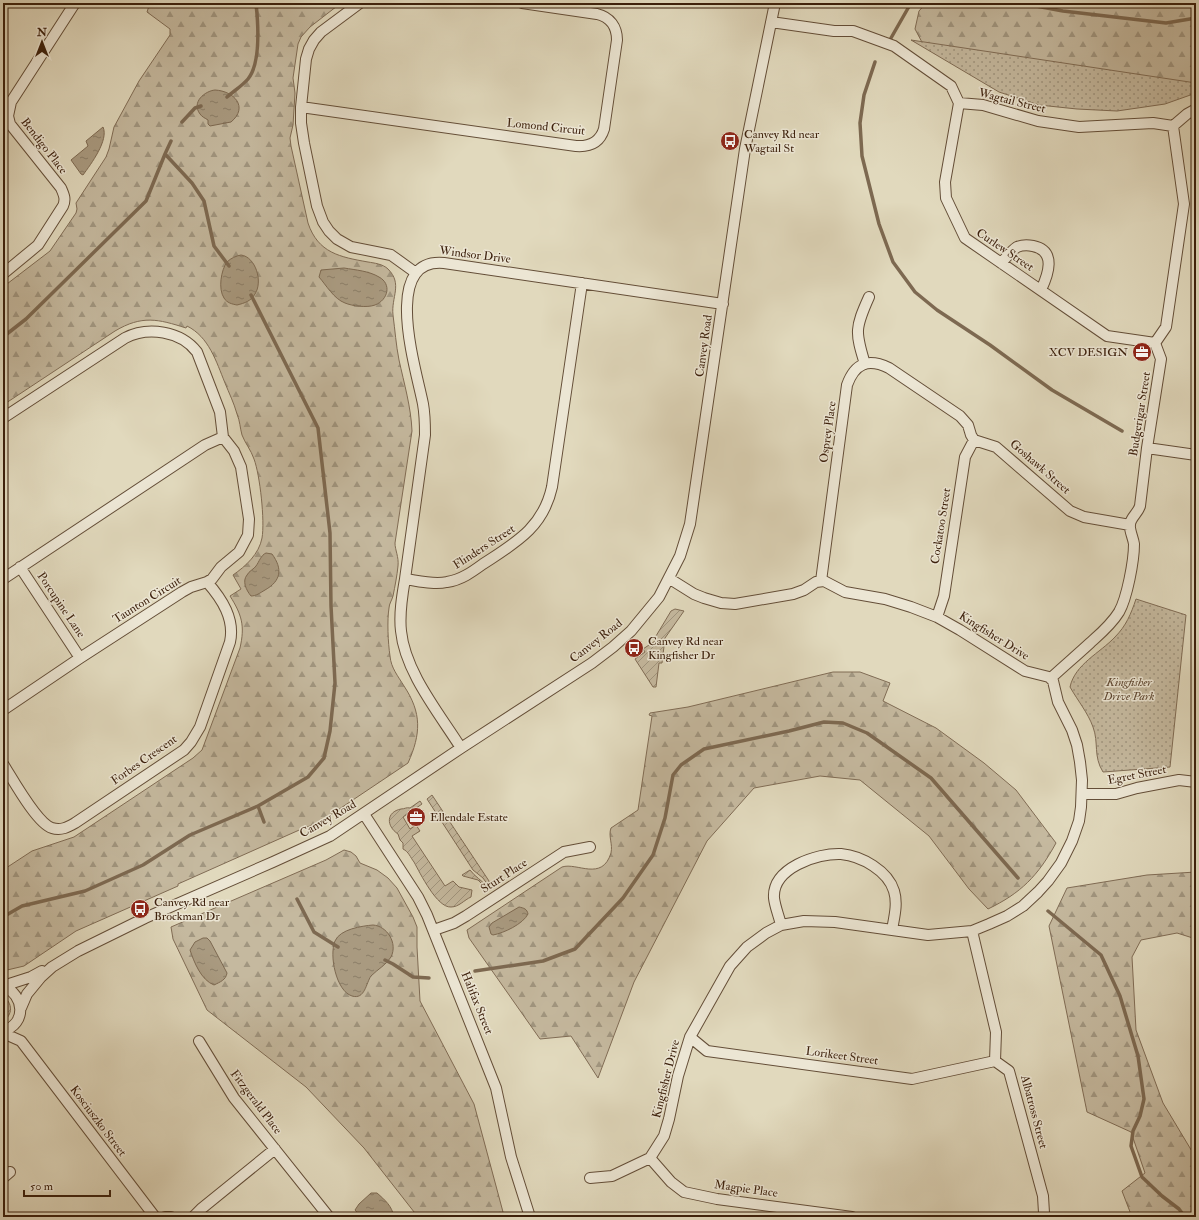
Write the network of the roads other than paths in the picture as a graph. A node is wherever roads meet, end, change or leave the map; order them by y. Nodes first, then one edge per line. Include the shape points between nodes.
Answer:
1 (75, 3) edge
2 (360, 3) edge
3 (522, 3) edge
4 (774, 3) edge
5 (771, 22) junction
6 (959, 103) junction
7 (301, 107) junction
8 (1196, 109) edge
9 (1173, 126) junction
10 (1001, 263) junction
11 (416, 272) junction
12 (3, 274) edge
13 (582, 283) junction
14 (1041, 290) junction
15 (869, 297) dead end
16 (723, 304) junction
17 (1155, 343) junction
18 (865, 364) junction
19 (3, 418) edge
20 (223, 437) junction
21 (974, 440) junction
22 (1147, 448) junction
23 (1196, 455) edge
24 (1130, 525) junction
25 (20, 568) junction
26 (3, 579) edge
27 (405, 579) junction
28 (670, 579) junction
29 (821, 581) junction
30 (207, 582) junction
31 (937, 617) junction
32 (80, 658) junction
33 (1051, 678) junction
34 (3, 710) edge
35 (461, 748) junction
36 (3, 764) edge
37 (1196, 782) edge
38 (1082, 794) junction
39 (364, 814) junction
40 (590, 847) dead end
41 (781, 925) junction
42 (434, 930) junction
43 (892, 930) junction
44 (972, 931) junction
45 (52, 967) junction
46 (3, 986) edge
47 (21, 1008) junction
48 (18, 1019) junction
49 (3, 1032) edge
50 (690, 1037) junction
51 (21, 1041) junction
52 (199, 1041) dead end
53 (995, 1061) junction
54 (275, 1149) junction
55 (650, 1158) junction
56 (590, 1178) dead end
57 (1045, 1216) edge
58 (155, 1217) edge
59 (166, 1217) edge
60 (171, 1217) edge
61 (193, 1217) edge
62 (329, 1217) edge
63 (530, 1217) edge
64 (852, 1217) edge

1 - 12 street, Bendigo Place via 11,102 8,116 10,124 60,188 65,200 38,245
2 - 7 street via 321,32 311,44 306,59
3 - 7 street, Lomond Circuit via 597,14 607,18 614,26 617,40 604,129 600,138 592,144 576,146
4 - 5 street, Canvey Road
5 - 6 street via 852,31 894,46 951,86
5 - 16 street, Canvey Road via 746,143
6 - 9 street, Wagtail Street via 984,105 1038,121 1079,127 1153,123
6 - 10 street, Curlew Street via 945,182 946,198 965,238
7 - 11 street via 303,139 317,206 323,222 333,235 346,244 362,250 391,255
8 - 9 street
9 - 17 street via 1184,204 1166,327
10 - 14 street, Curlew Street
10 - 14 street via 1019,246 1040,248 1049,259 1048,276
11 - 13 street, Windsor Drive via 426,264 434,263
11 - 27 street via 408,295 407,323 423,404 425,435
13 - 16 street, Windsor Drive
13 - 27 street, Flinders Street via 552,487 540,518 517,542 455,581 437,583
14 - 17 street, Curlew Street via 1108,336
15 - 18 street via 857,327 857,341
16 - 28 street, Canvey Road via 692,517
17 - 22 street, Budgerigar Street via 1161,359
18 - 21 street via 877,362 889,368 960,416 968,424
18 - 29 street, Osprey Place via 852,373 847,385
19 - 20 street, Taunton Circuit via 125,338 150,331 178,337 197,352 220,412
20 - 25 street via 205,445
20 - 30 street, Taunton Circuit via 234,451 241,467 249,527 247,539 239,552 221,566
21 - 24 street, Goshawk Street via 996,447 1070,511 1084,517
21 - 31 street, Cockatoo Street via 965,457 944,596
22 - 23 street
22 - 24 street, Budgerigar Street via 1140,506
24 - 33 street via 1134,550 1125,598 1119,612 1108,626
25 - 26 street
25 - 32 street, Porcupine Lane
27 - 35 street via 400,622 406,656 418,680
28 - 29 street via 704,598 735,604 794,594
28 - 35 street, Canvey Road via 647,613 613,647
29 - 31 street, Kingfisher Drive via 828,582 845,592 885,599
30 - 32 street, Taunton Circuit via 186,590
30 - 36 street, Forbes Crescent via 228,613 232,635 200,727 184,750 75,823 58,829 46,826 38,817
31 - 33 street, Kingfisher Drive via 1025,671
32 - 34 street, Taunton Circuit
33 - 38 street, Kingfisher Drive via 1058,702 1077,745
35 - 39 street, Canvey Road
37 - 38 street, Egret Street via 1179,780 1116,794
38 - 44 street, Kingfisher Drive via 1072,841 1048,881 1031,899 1014,911
39 - 42 street, Halifax Street via 418,897
39 - 45 street, Canvey Road via 314,844 91,944
40 - 42 street, Sturt Place via 564,852 466,916
41 - 43 street, Kingfisher Drive via 804,921 835,922
41 - 43 street via 774,898 776,887 786,871 811,859 841,854 868,863 890,881 896,903
41 - 50 street, Kingfisher Drive via 747,947 730,966
42 - 63 street, Halifax Street via 496,1088 511,1157
43 - 44 street, Kingfisher Drive via 928,935
44 - 53 street via 996,1032
45 - 46 street, Canvey Road
45 - 47 street, Canvey Road via 36,982
46 - 47 street via 15,994
47 - 48 street, Canvey Road
48 - 49 street via 12,1027
48 - 51 street, Kosciuszko Street
49 - 51 street, Kosciuszko Street
50 - 53 street, Lorikeet Street via 707,1051 912,1079
50 - 55 street, Kingfisher Drive via 664,1136
51 - 58 street, Kosciuszko Street
52 - 54 street, Fitzgerald Place via 234,1098
53 - 57 street, Albatross Street via 1009,1071 1043,1196
54 - 61 street, Fitzgerald Place
54 - 62 street
55 - 56 street via 612,1176
55 - 64 street, Magpie Place via 671,1182 684,1192 717,1199
59 - 60 street

